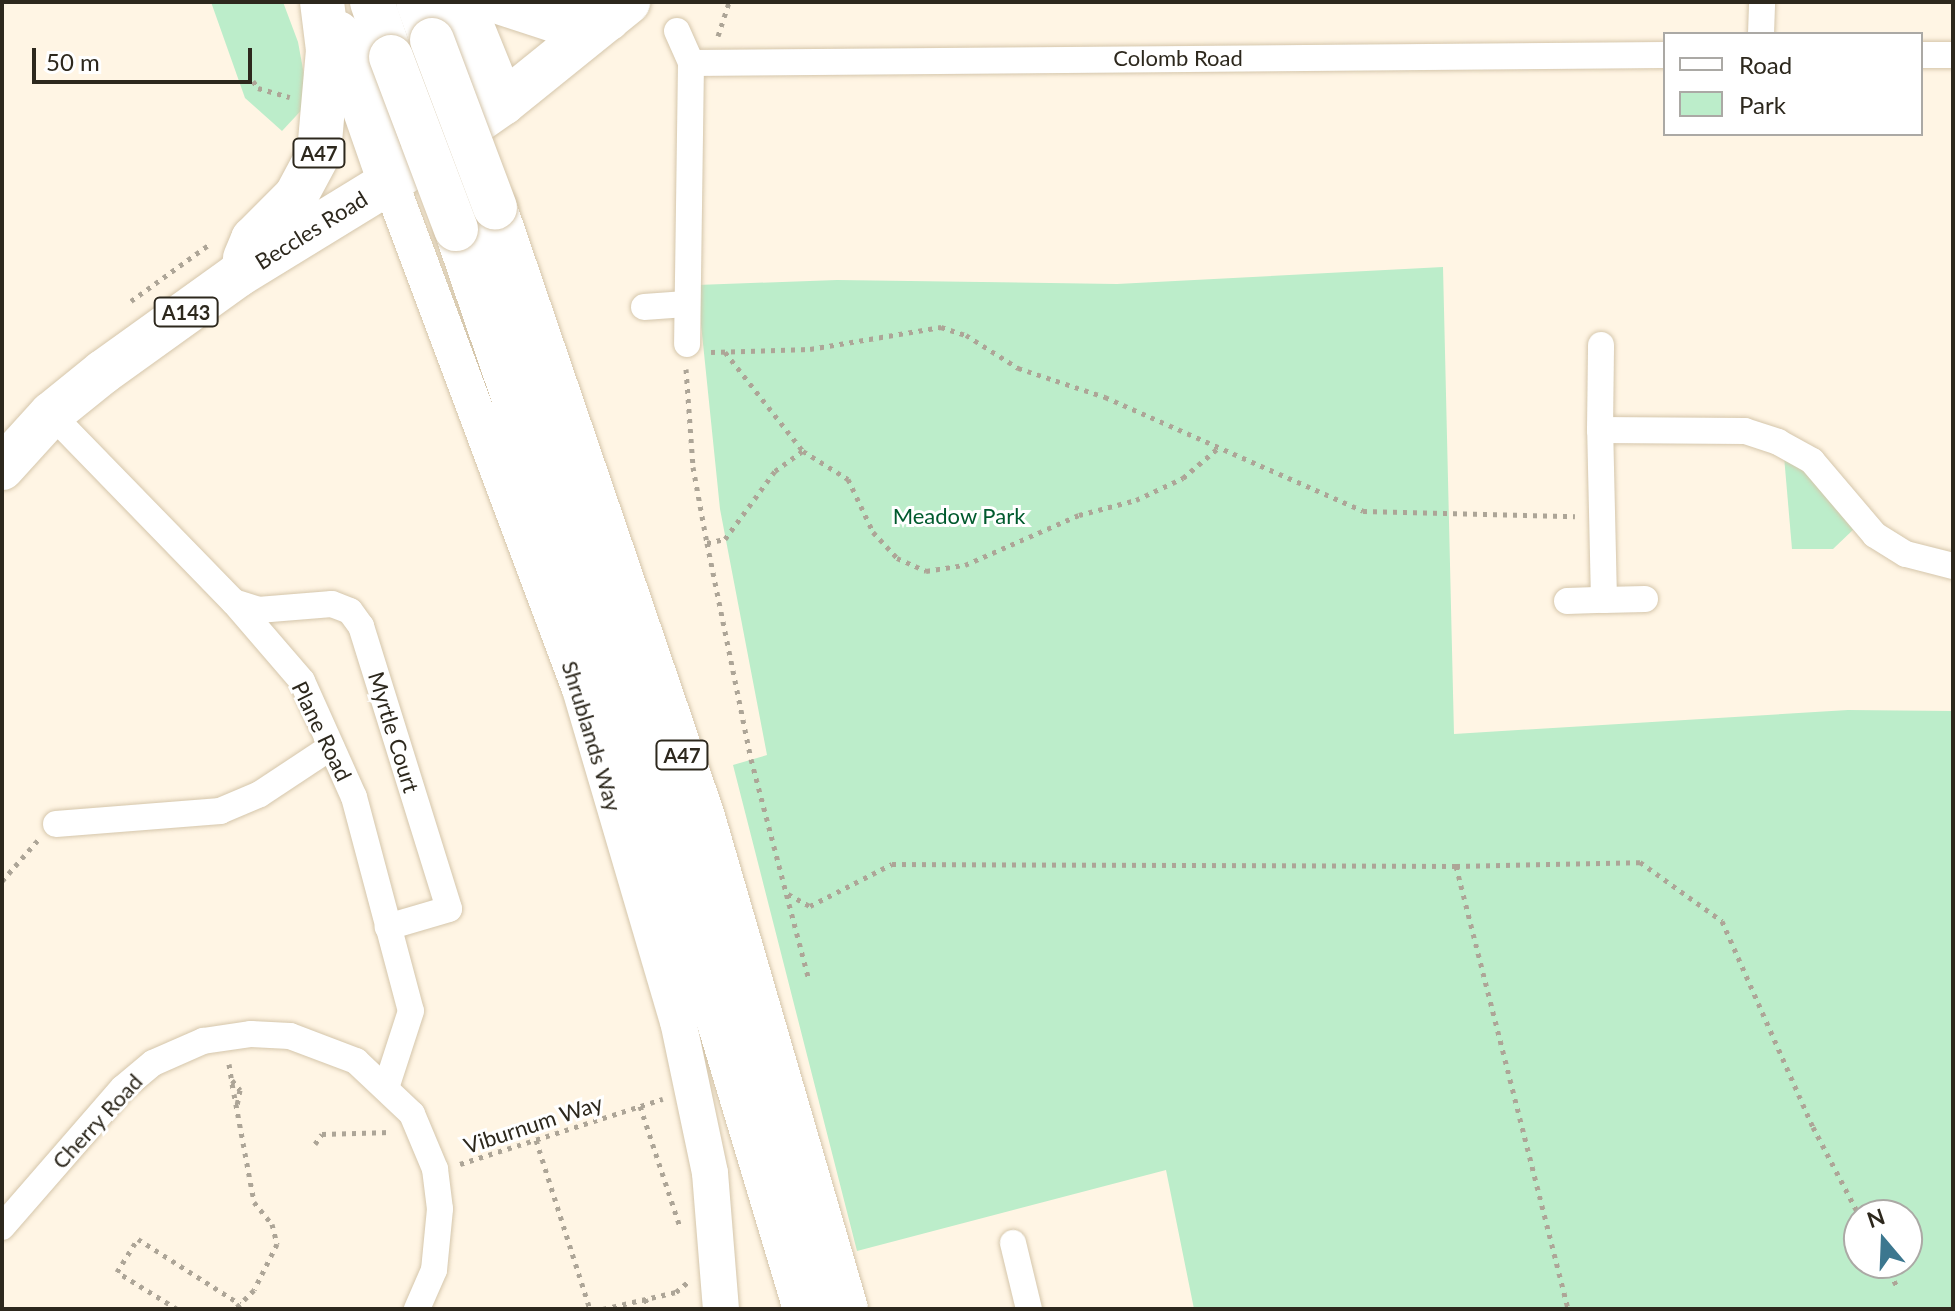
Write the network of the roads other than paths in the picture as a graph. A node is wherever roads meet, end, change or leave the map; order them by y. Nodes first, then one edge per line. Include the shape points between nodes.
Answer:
1 (372, 2) edge
2 (462, 2) edge
3 (499, 2) edge
4 (1762, 2) edge
5 (322, 4) edge
6 (618, 10) edge
7 (425, 21) edge
8 (677, 31) dead end
9 (1761, 32) edge
10 (1663, 55) edge
11 (1923, 55) edge
12 (1953, 55) edge
13 (691, 63) junction
14 (503, 103) junction
15 (390, 182) junction
16 (238, 275) junction
17 (686, 304) junction
18 (644, 307) dead end
19 (687, 344) road end
20 (1601, 345) dead end
21 (51, 414) junction
22 (1600, 430) junction
23 (2, 468) edge
24 (1953, 566) edge
25 (1645, 599) dead end
26 (1604, 600) junction
27 (1567, 601) dead end
28 (234, 602) junction
29 (331, 747) junction
30 (56, 824) road end
31 (388, 927) junction
32 (387, 1085) junction
33 (3, 1224) edge
34 (1013, 1243) dead end
35 (417, 1309) edge
36 (721, 1309) edge
37 (805, 1309) edge
38 (846, 1309) edge
39 (1029, 1309) edge

1 - 37 highway, A47, bridge via 456,229 662,832
2 - 14 highway
3 - 6 highway via 554,20
4 - 9 street
5 - 15 highway, A47 via 345,45
5 - 16 highway, A47 via 328,63 319,153 296,196 253,239
6 - 14 highway, Beccles Road / A143
7 - 38 highway, A47, bridge via 495,208 703,817
8 - 13 street
10 - 13 street, Colomb Road
11 - 12 street
13 - 17 street
14 - 15 highway, Beccles Road / A143
15 - 16 highway, Beccles Road / A143
15 - 36 street, Shrublands Way via 580,689 678,1021 710,1173
16 - 21 highway, Beccles Road / A143
17 - 18 street
17 - 19 street
20 - 22 street
21 - 23 highway, Beccles Road / A143
21 - 28 street, Plane Road
22 - 24 street via 1745,431 1778,442 1812,461 1875,535 1906,554
22 - 26 street
25 - 26 street
26 - 27 street
28 - 29 street, Plane Road via 302,681
28 - 31 street, Myrtle Court via 258,610 332,604 350,611 361,626 449,909
29 - 30 street via 260,794 220,811
29 - 31 street, Plane Road via 354,797
31 - 32 street, Plane Road via 411,1011
32 - 33 street, Cherry Road via 356,1061 290,1036 251,1034 180,1048 123,1088
32 - 35 street, Cherry Road via 412,1114 435,1169 440,1209 434,1270
34 - 39 street

